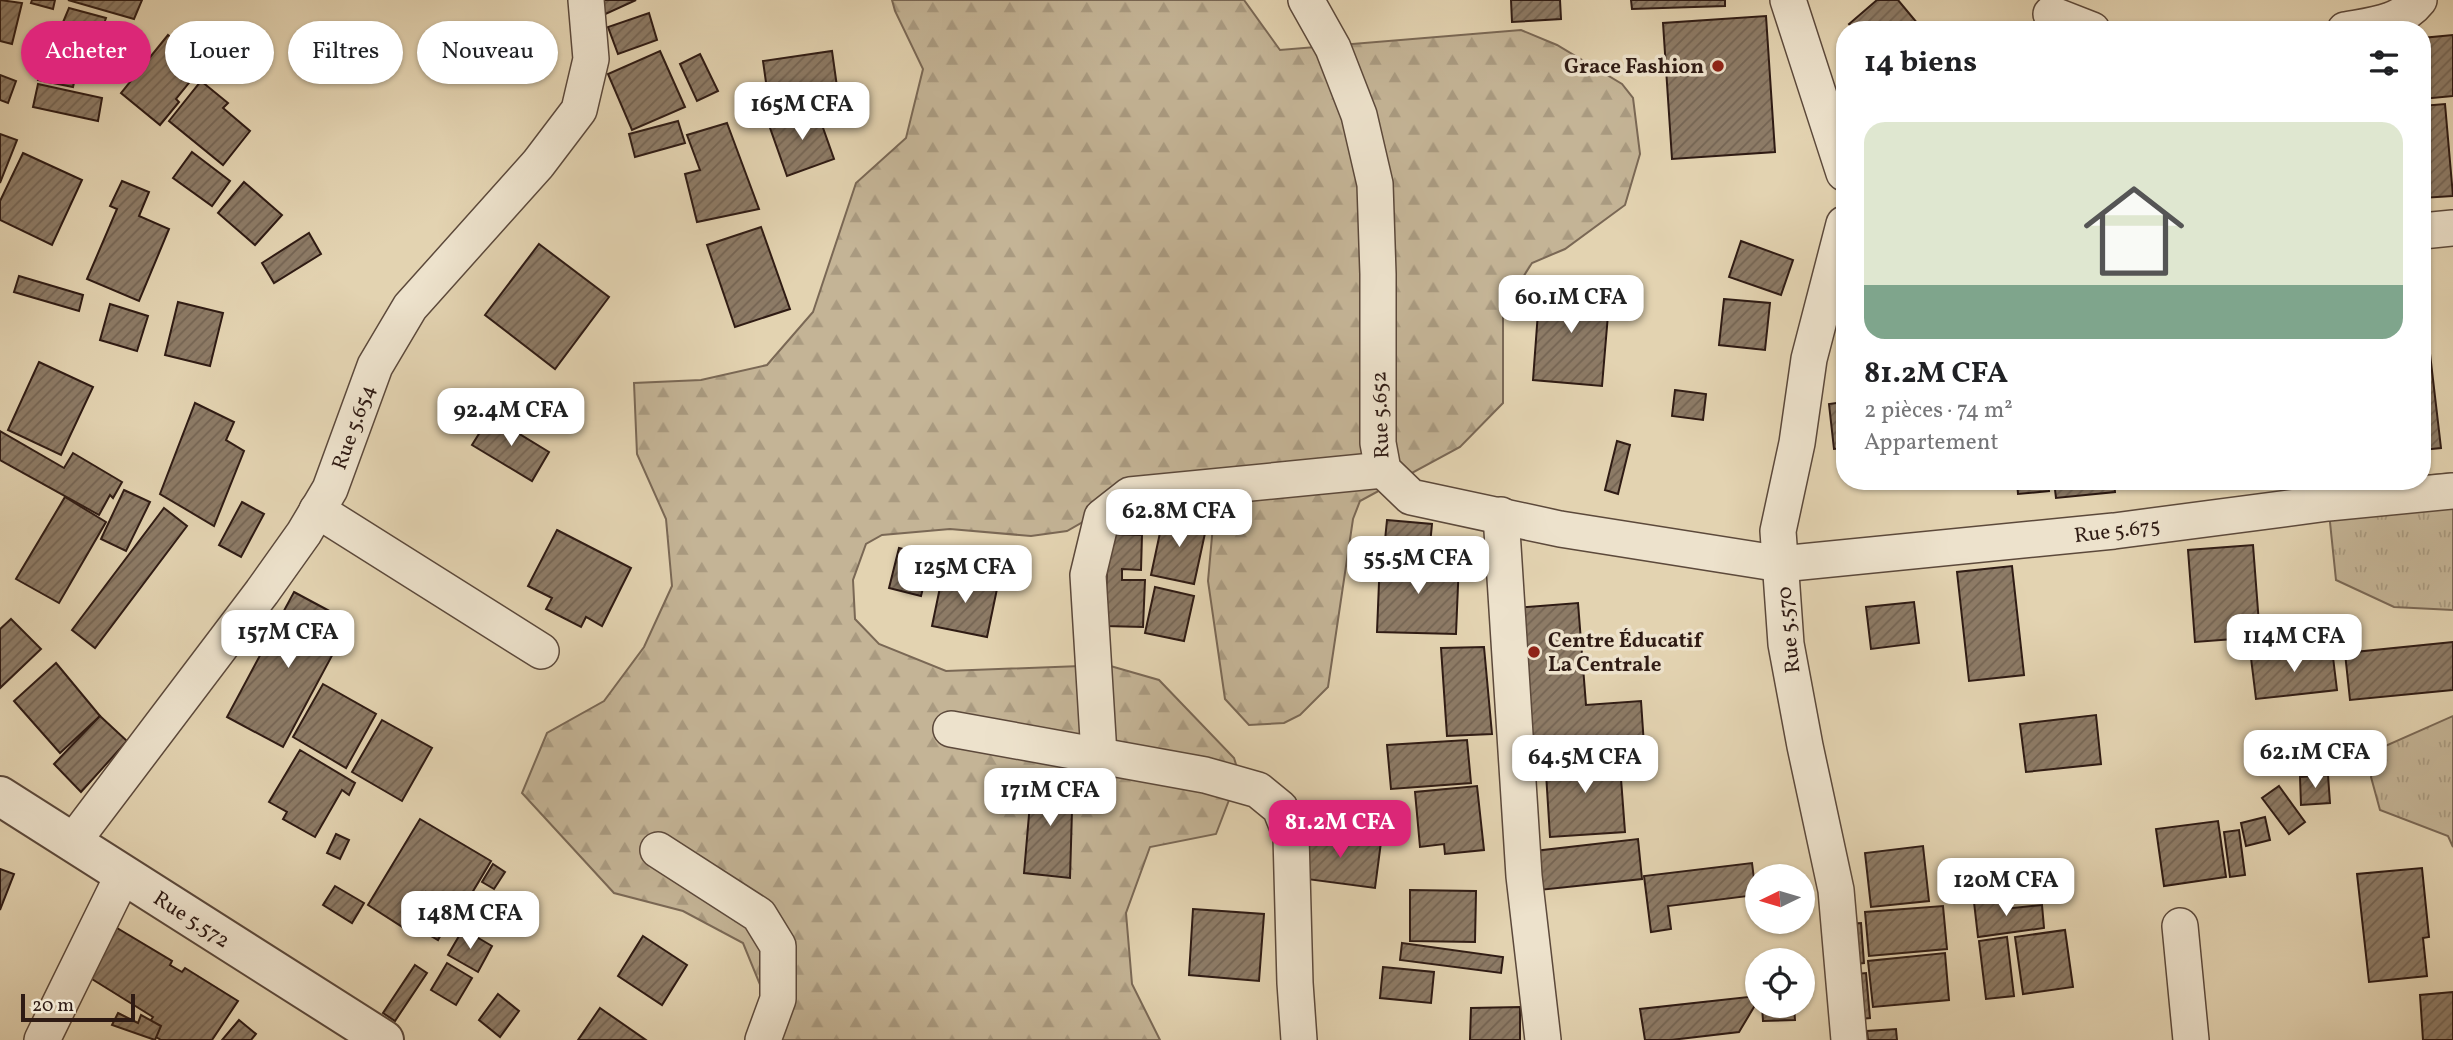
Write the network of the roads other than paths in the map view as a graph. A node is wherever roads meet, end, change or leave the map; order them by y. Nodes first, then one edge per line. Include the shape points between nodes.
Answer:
1 (586, 0) edge
2 (1306, 0) edge
3 (1788, 0) edge
4 (2419, 0) edge
5 (2044, 15) edge
6 (2063, 21) edge
7 (2389, 21) edge
8 (1836, 148) edge
9 (2453, 228) edge
10 (2431, 230) edge
11 (1836, 289) edge
12 (1383, 470) junction
13 (2453, 491) edge
14 (317, 510) junction
15 (1501, 515) junction
16 (1781, 564) junction
17 (541, 651) dead end
18 (951, 729) dead end
19 (1099, 755) junction
20 (0, 796) edge
21 (72, 844) junction
22 (658, 850) dead end
23 (123, 875) junction
24 (2180, 926) dead end
25 (365, 1035) edge
26 (42, 1040) edge
27 (763, 1040) edge
28 (1299, 1040) edge
29 (1543, 1040) edge
30 (1849, 1040) edge
31 (2191, 1040) edge

1 - 14 street, Rue 5.654 via 591,59 579,110 538,164 410,307 375,366 330,489
2 - 12 street, Rue 5.652 via 1333,48 1359,115 1375,184 1378,443
3 - 8 street
4 - 7 street
5 - 6 street
9 - 10 street
11 - 16 street, Rue 5.570 via 1809,359 1778,531
12 - 15 street, Rue 5.652 via 1411,497
12 - 19 street via 1130,495 1102,517 1088,575
13 - 16 street, Rue 5.675 via 2101,533
14 - 17 street
14 - 21 street, Rue 5.654 via 262,592
15 - 16 street, Rue 5.652
15 - 29 street via 1524,876
16 - 30 street, Rue 5.570 via 1786,643 1836,890
18 - 19 street
19 - 28 street via 1258,790 1280,808 1291,836
20 - 21 street, Rue 5.572
21 - 23 street, Rue 5.572
22 - 27 street via 758,915 778,946 778,999
23 - 25 street, Rue 5.572
23 - 26 street
24 - 31 street

